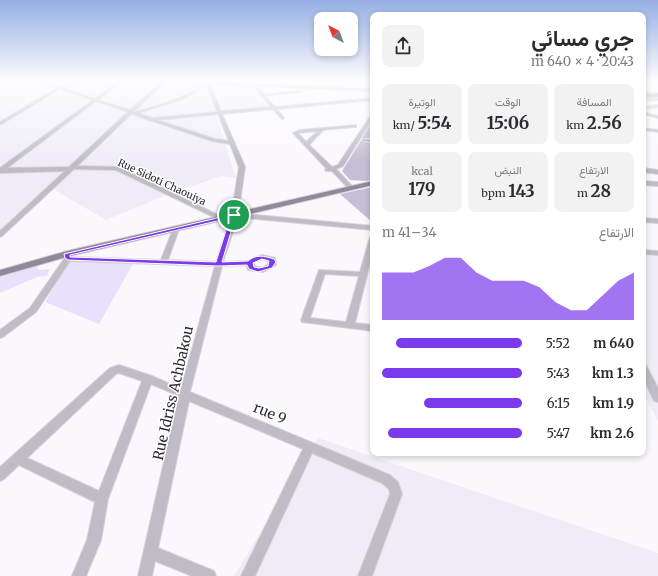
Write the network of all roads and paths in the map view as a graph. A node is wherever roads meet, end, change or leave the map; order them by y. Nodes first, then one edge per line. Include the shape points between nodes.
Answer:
1 (27, 108) edge
2 (83, 108) edge
3 (119, 108) edge
4 (136, 108) edge
5 (147, 108) edge
6 (219, 108) edge
7 (272, 108) joint
8 (646, 110) edge
9 (132, 112) junction
10 (221, 113) junction
11 (658, 113) edge
12 (646, 115) edge
13 (658, 117) edge
14 (282, 118) dead end
15 (151, 119) junction
16 (646, 119) edge
17 (370, 121) edge
18 (658, 121) edge
19 (0, 124) edge
20 (354, 126) dead end
21 (646, 126) edge
22 (658, 128) edge
23 (322, 129) junction
24 (646, 129) edge
25 (658, 131) edge
26 (365, 140) dead end
27 (370, 141) edge
28 (232, 143) junction
29 (306, 145) junction
30 (70, 168) junction
31 (330, 169) junction
32 (0, 170) edge
33 (646, 170) edge
34 (658, 172) edge
35 (370, 180) edge
36 (370, 183) edge
37 (646, 183) edge
38 (658, 184) edge
39 (347, 187) junction
40 (264, 213) junction
41 (234, 214) junction
42 (217, 217) junction
43 (646, 219) edge
44 (658, 221) edge
45 (0, 223) edge
46 (12, 223) junction
47 (370, 228) edge
48 (176, 229) junction
49 (0, 235) edge
50 (646, 252) edge
51 (370, 253) edge
52 (658, 253) edge
53 (67, 256) junction
54 (164, 261) junction
55 (249, 263) dead end
56 (218, 264) junction
57 (0, 268) edge
58 (0, 273) edge
59 (364, 274) junction
60 (350, 325) junction
61 (370, 328) edge
62 (0, 335) edge
63 (646, 374) edge
64 (148, 379) junction
65 (185, 395) junction
66 (658, 398) edge
67 (310, 446) junction
68 (18, 459) junction
69 (0, 475) edge
70 (102, 500) junction
71 (151, 552) junction
72 (79, 576) edge
73 (145, 576) edge
74 (209, 576) edge
75 (248, 576) edge
76 (365, 576) edge

1 - 19 street
2 - 32 street
3 - 9 street
4 - 9 street
5 - 9 street
6 - 10 street, Rue Idriss Achbakou
7 - 10 street
7 - 14 street
8 - 11 street
9 - 15 street
9 - 30 street
10 - 15 street
10 - 28 street, Rue Idriss Achbakou
12 - 13 street
15 - 28 street via 214,140
16 - 18 street
17 - 31 street via 340,166
20 - 23 street
21 - 22 street
23 - 29 street
23 - 29 street via 296,132
24 - 25 street
26 - 27 street
28 - 41 street, Rue Idriss Achbakou via 242,170
29 - 31 street
30 - 32 street, Rue Sidoti Chaouiya
30 - 42 street, Rue Sidoti Chaouiya via 117,168
30 - 46 street
31 - 39 street
33 - 34 street
35 - 39 main road
36 - 39 main road
37 - 38 street
39 - 40 main road
39 - 41 main road
40 - 41 main road
40 - 47 street
41 - 42 main road
41 - 56 street, Rue Idriss Achbakou
42 - 48 main road
42 - 57 main road via 76,246
43 - 44 street
45 - 46 street
46 - 49 street
48 - 53 main road
48 - 54 street
50 - 52 street
51 - 59 street
53 - 54 street
53 - 58 main road
53 - 62 street via 33,310
54 - 56 street
55 - 56 street
56 - 65 street, Rue Idriss Achbakou
59 - 60 street
59 - 60 street via 322,272 305,318
60 - 61 street
63 - 66 street
64 - 65 street, rue 9
64 - 68 street, rue 9 via 116,370
64 - 70 street
65 - 67 street, rue 9
65 - 71 street, Rue Idriss Achbakou
67 - 75 street
67 - 76 street, rue 9 via 386,479 394,486 394,502
68 - 69 street
68 - 70 street
70 - 72 street via 94,540
71 - 73 street, Rue Idriss Achbakou
71 - 74 street

